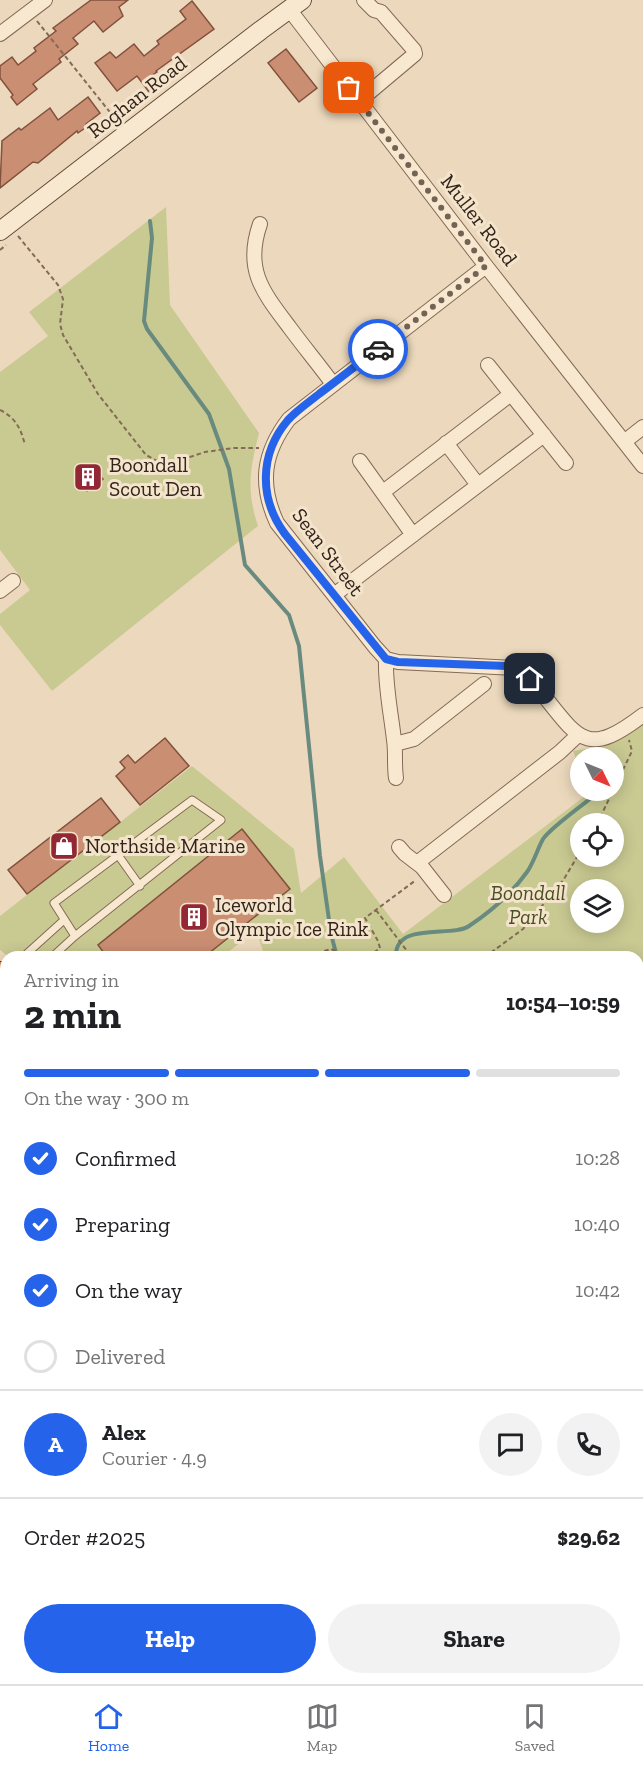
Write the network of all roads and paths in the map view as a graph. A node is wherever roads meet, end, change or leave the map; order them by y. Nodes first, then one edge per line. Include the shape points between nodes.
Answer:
1 (45, 0) edge
2 (364, 0) edge
3 (291, 3) edge
4 (30, 12) junction
5 (0, 34) edge
6 (359, 101) junction
7 (117, 121) dead end
8 (260, 224) dead end
9 (18, 236) dead end
10 (4, 237) edge
11 (0, 250) edge
12 (486, 266) junction
13 (488, 366) dead end
14 (333, 384) junction
15 (511, 394) junction
16 (0, 410) edge
17 (643, 427) edge
18 (544, 435) junction
19 (624, 442) junction
20 (446, 443) junction
21 (25, 445) dead end
22 (271, 448) junction
23 (360, 461) dead end
24 (566, 463) dead end
25 (643, 466) edge
26 (478, 485) junction
27 (383, 492) junction
28 (413, 535) junction
29 (13, 581) dead end
30 (0, 591) edge
31 (334, 596) junction
32 (386, 659) junction
33 (484, 684) dead end
34 (643, 715) edge
35 (623, 729) junction
36 (578, 735) junction
37 (395, 744) junction
38 (396, 778) dead end
39 (602, 813) edge
40 (399, 847) dead end
41 (117, 855) junction
42 (422, 867) junction
43 (571, 867) edge
44 (140, 886) junction
45 (444, 895) dead end
46 (376, 910) junction
47 (64, 920) junction
48 (75, 936) junction
49 (30, 951) edge
50 (59, 951) edge
51 (376, 951) edge
52 (407, 951) edge
53 (493, 951) edge

1 - 4 street
2 - 6 street via 381,12 415,54
3 - 6 street, Muller Road
3 - 10 main road, Roghan Road
4 - 5 street
4 - 7 path
6 - 12 street, Muller Road
8 - 14 street via 253,256 259,284
9 - 22 path via 58,285 63,299 63,335 98,394 146,455 169,464 205,452
10 - 11 path
12 - 14 street, Sean Street
12 - 19 street, Muller Road
13 - 15 street
14 - 22 street, Sean Street via 289,419
15 - 18 street
15 - 20 street
16 - 21 path via 17,423
17 - 19 street
18 - 24 street
18 - 26 street
19 - 25 street, Muller Road
20 - 26 street
20 - 27 street
22 - 31 street, Sean Street via 265,481 272,513
23 - 27 street
26 - 28 street
27 - 28 street
28 - 31 street
29 - 30 street
31 - 32 street, Sean Street
32 - 36 street via 514,668 525,674
32 - 37 street
33 - 37 street via 414,739
34 - 35 street
35 - 36 street via 596,740
35 - 39 path via 632,751
36 - 42 street
37 - 38 street
40 - 42 street
41 - 44 lane
41 - 44 lane via 192,800 221,820
41 - 47 lane via 54,903
42 - 45 street
42 - 46 path
43 - 53 path via 523,928
44 - 48 lane
46 - 51 path via 365,918 378,941 380,948
46 - 52 path
47 - 48 lane
47 - 49 lane
48 - 50 lane

